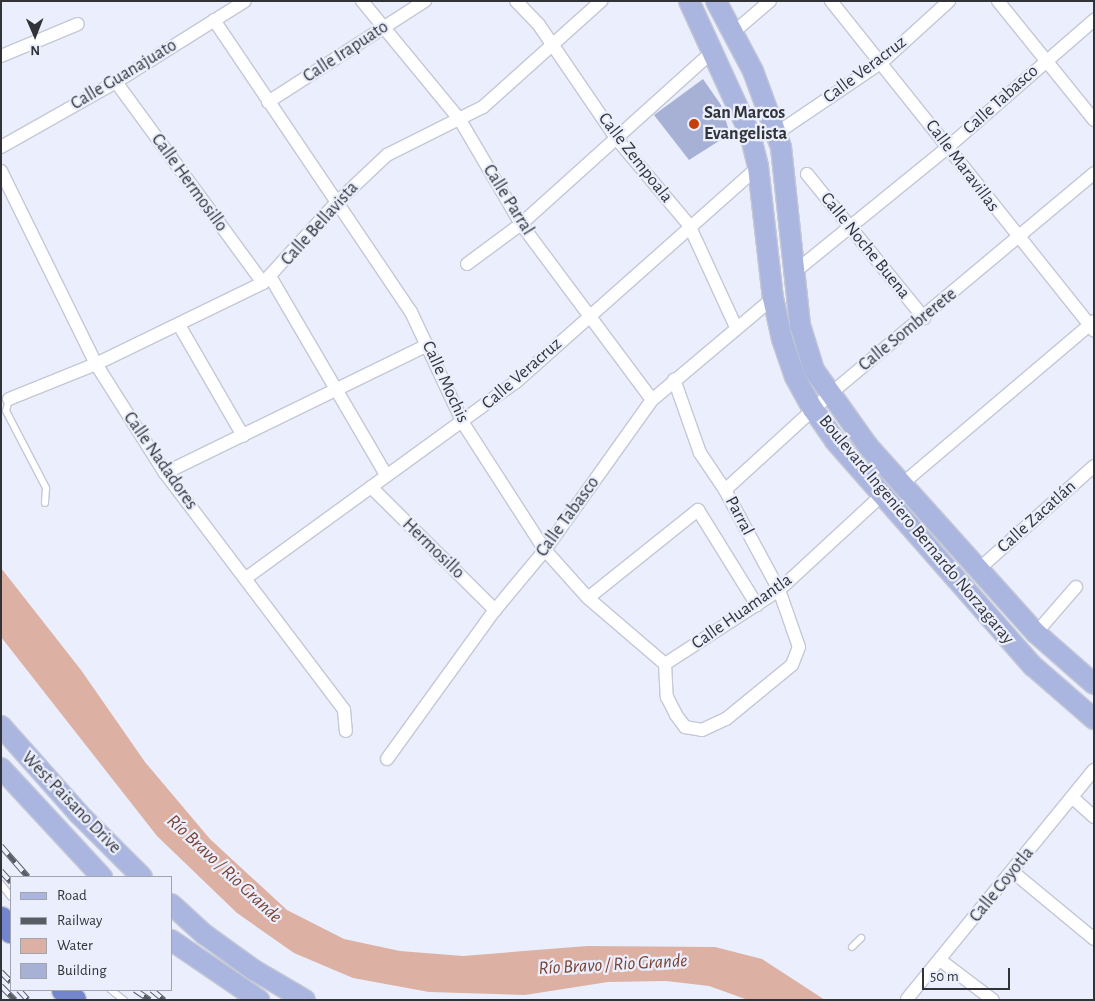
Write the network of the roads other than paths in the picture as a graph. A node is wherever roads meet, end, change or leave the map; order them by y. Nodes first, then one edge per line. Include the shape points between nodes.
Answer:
1 (245, 1) edge
2 (362, 1) edge
3 (425, 1) edge
4 (516, 1) edge
5 (601, 1) edge
6 (689, 1) edge
7 (716, 1) edge
8 (770, 1) edge
9 (830, 1) edge
10 (949, 1) edge
11 (998, 1) edge
12 (214, 20) junction
13 (1094, 20) edge
14 (78, 24) dead end
15 (384, 27) junction
16 (734, 31) junction
17 (553, 45) junction
18 (714, 50) junction
19 (1, 56) edge
20 (1045, 61) junction
21 (882, 62) junction
22 (116, 82) junction
23 (268, 102) junction
24 (460, 120) junction
25 (1094, 120) edge
26 (777, 133) junction
27 (616, 138) junction
28 (1, 147) edge
29 (948, 147) junction
30 (758, 167) junction
31 (1, 171) edge
32 (808, 174) dead end
33 (1094, 174) edge
34 (336, 203) junction
35 (521, 224) junction
36 (689, 225) junction
37 (850, 229) junction
38 (1017, 239) junction
39 (468, 264) dead end
40 (792, 274) junction
41 (267, 280) junction
42 (773, 298) junction
43 (590, 313) junction
44 (924, 318) junction
45 (179, 325) junction
46 (1092, 325) edge
47 (736, 327) junction
48 (427, 345) junction
49 (96, 364) junction
50 (674, 380) junction
51 (335, 392) junction
52 (830, 394) junction
53 (9, 399) joint
54 (652, 400) junction
55 (813, 409) junction
56 (463, 423) junction
57 (243, 436) junction
58 (1094, 466) edge
59 (165, 473) junction
60 (386, 475) junction
61 (902, 484) junction
62 (371, 487) junction
63 (725, 490) junction
64 (882, 495) junction
65 (45, 503) dead end
66 (545, 550) junction
67 (980, 568) junction
68 (246, 578) junction
69 (1076, 586) dead end
70 (779, 590) junction
71 (588, 598) junction
72 (757, 605) junction
73 (495, 610) junction
74 (1036, 634) junction
75 (665, 664) junction
76 (1094, 684) edge
77 (1094, 719) edge
78 (1, 726) edge
79 (346, 730) dead end
80 (387, 759) dead end
81 (1, 768) edge
82 (1094, 770) edge
83 (1073, 798) junction
84 (1094, 817) edge
85 (1013, 872) junction
86 (101, 876) edge
87 (141, 876) edge
88 (1, 884) edge
89 (10, 896) edge
90 (172, 905) edge
91 (1, 919) edge
92 (10, 930) edge
93 (861, 938) dead end
94 (1094, 939) edge
95 (172, 941) edge
96 (852, 947) dead end
97 (940, 960) junction
98 (65, 991) edge
99 (112, 991) edge
100 (295, 997) edge
101 (907, 999) edge
102 (74, 1000) edge
103 (124, 1000) edge
104 (259, 1000) edge
105 (993, 1000) edge

1 - 12 street, Calle Guanajuato
2 - 15 street, Calle Parral
3 - 15 street, Calle Irapuato
4 - 17 street, Calle Zempoala
5 - 17 street, Calle Bellavista
6 - 18 main road, Boulevard Ingeniero Bernardo Norzagaray
7 - 16 main road, Boulevard Ingeniero Bernardo Norzagaray
8 - 16 street
9 - 21 street, Calle Maravillas
10 - 21 street, Calle Veracruz
11 - 20 street
12 - 22 street, Calle Guanajuato
12 - 23 street, Calle Mochis
13 - 20 street, Calle Tabasco
14 - 19 street
15 - 23 street, Calle Irapuato
15 - 24 street, Calle Parral
16 - 26 main road, Boulevard Ingeniero Bernardo Norzagaray
17 - 24 street, Calle Bellavista via 482,107
17 - 27 street, Calle Zempoala
18 - 27 street
18 - 30 main road, Boulevard Ingeniero Bernardo Norzagaray via 750,134
20 - 25 street
20 - 29 street, Calle Tabasco
21 - 26 street, Calle Veracruz
21 - 29 street, Calle Maravillas
22 - 28 street, Calle Guanajuato
22 - 41 street, Calle Hermosillo
23 - 34 street, Calle Mochis
24 - 34 street, Calle Bellavista via 387,155
24 - 35 street, Calle Parral
26 - 40 main road, Boulevard Ingeniero Bernardo Norzagaray via 785,174
27 - 35 street
27 - 36 street, Calle Zempoala
29 - 37 street, Calle Tabasco
29 - 38 street, Calle Maravillas
30 - 36 street, Calle Veracruz
30 - 42 main road, Boulevard Ingeniero Bernardo Norzagaray
31 - 49 street, Calle Nadadores
32 - 37 street, Calle Noche Buena
33 - 38 street, Calle Sombrerete
34 - 41 street, Calle Bellavista
34 - 48 street, Calle Mochis via 411,312
35 - 39 street
35 - 43 street, Calle Parral
36 - 43 street, Calle Veracruz
36 - 47 street, Calle Zempoala
37 - 40 street, Calle Tabasco
37 - 44 street, Calle Noche Buena
38 - 44 street, Calle Sombrerete
38 - 46 street, Calle Maravillas
40 - 52 main road, Boulevard Ingeniero Bernardo Norzagaray via 803,342 814,370
41 - 45 street, Calle Bellavista
41 - 51 street, Calle Hermosillo
42 - 47 street, Calle Tabasco
42 - 55 main road, Boulevard Ingeniero Bernardo Norzagaray via 787,356
43 - 54 street, Calle Parral
43 - 56 street, Calle Veracruz via 516,382
44 - 52 street, Calle Sombrerete
45 - 49 street, Calle Bellavista
45 - 57 street
46 - 61 street
47 - 50 street, Calle Tabasco
48 - 51 street
48 - 56 street, Calle Mochis
49 - 53 street, Calle Bellavista
49 - 59 street, Calle Nadadores
50 - 54 street, Calle Tabasco
50 - 63 street, Parral via 700,453
51 - 57 street
51 - 60 street, Calle Hermosillo
52 - 55 street, Calle Sombrerete
52 - 61 main road, Boulevard Ingeniero Bernardo Norzagaray via 868,446
53 - 65 lane via 6,411 46,488
54 - 66 street, Calle Tabasco
55 - 63 street, Calle Sombrerete
55 - 64 main road, Boulevard Ingeniero Bernardo Norzagaray
56 - 60 street, Calle Veracruz
56 - 66 street, Calle Mochis
57 - 59 street
58 - 67 street, Calle Zacatlán
59 - 68 street, Calle Nadadores
60 - 62 street, Calle Veracruz
61 - 67 main road, Boulevard Ingeniero Bernardo Norzagaray
62 - 68 street, Calle Veracruz
62 - 73 street, Hermosillo
63 - 70 street, Parral
64 - 70 street, Calle Huamantla
64 - 77 main road, Boulevard Ingeniero Bernardo Norzagaray via 1033,666
66 - 71 street, Calle Mochis
66 - 73 street, Calle Tabasco
67 - 74 main road, Boulevard Ingeniero Bernardo Norzagaray
68 - 79 street, Calle Nadadores via 344,710
69 - 74 street
70 - 72 street, Calle Huamantla
70 - 75 street, Parral via 798,641 799,655 792,665 726,720 702,730 685,727 669,702
71 - 72 street via 698,510
71 - 75 street, Calle Mochis
72 - 75 street, Calle Huamantla
73 - 80 street, Calle Tabasco
74 - 76 main road, Boulevard Ingeniero Bernardo Norzagaray
78 - 87 main road, West Paisano Drive via 79,814
81 - 86 main road, West Paisano Drive
82 - 83 street, Calle Coyotla
83 - 84 street
83 - 85 street, Calle Coyotla
85 - 94 street
85 - 97 street, Calle Coyotla
88 - 89 lane
90 - 100 main road via 204,934
91 - 92 highway
93 - 96 lane
95 - 104 main road
97 - 101 street, Calle Coyotla
97 - 105 street
98 - 102 highway
99 - 103 lane

